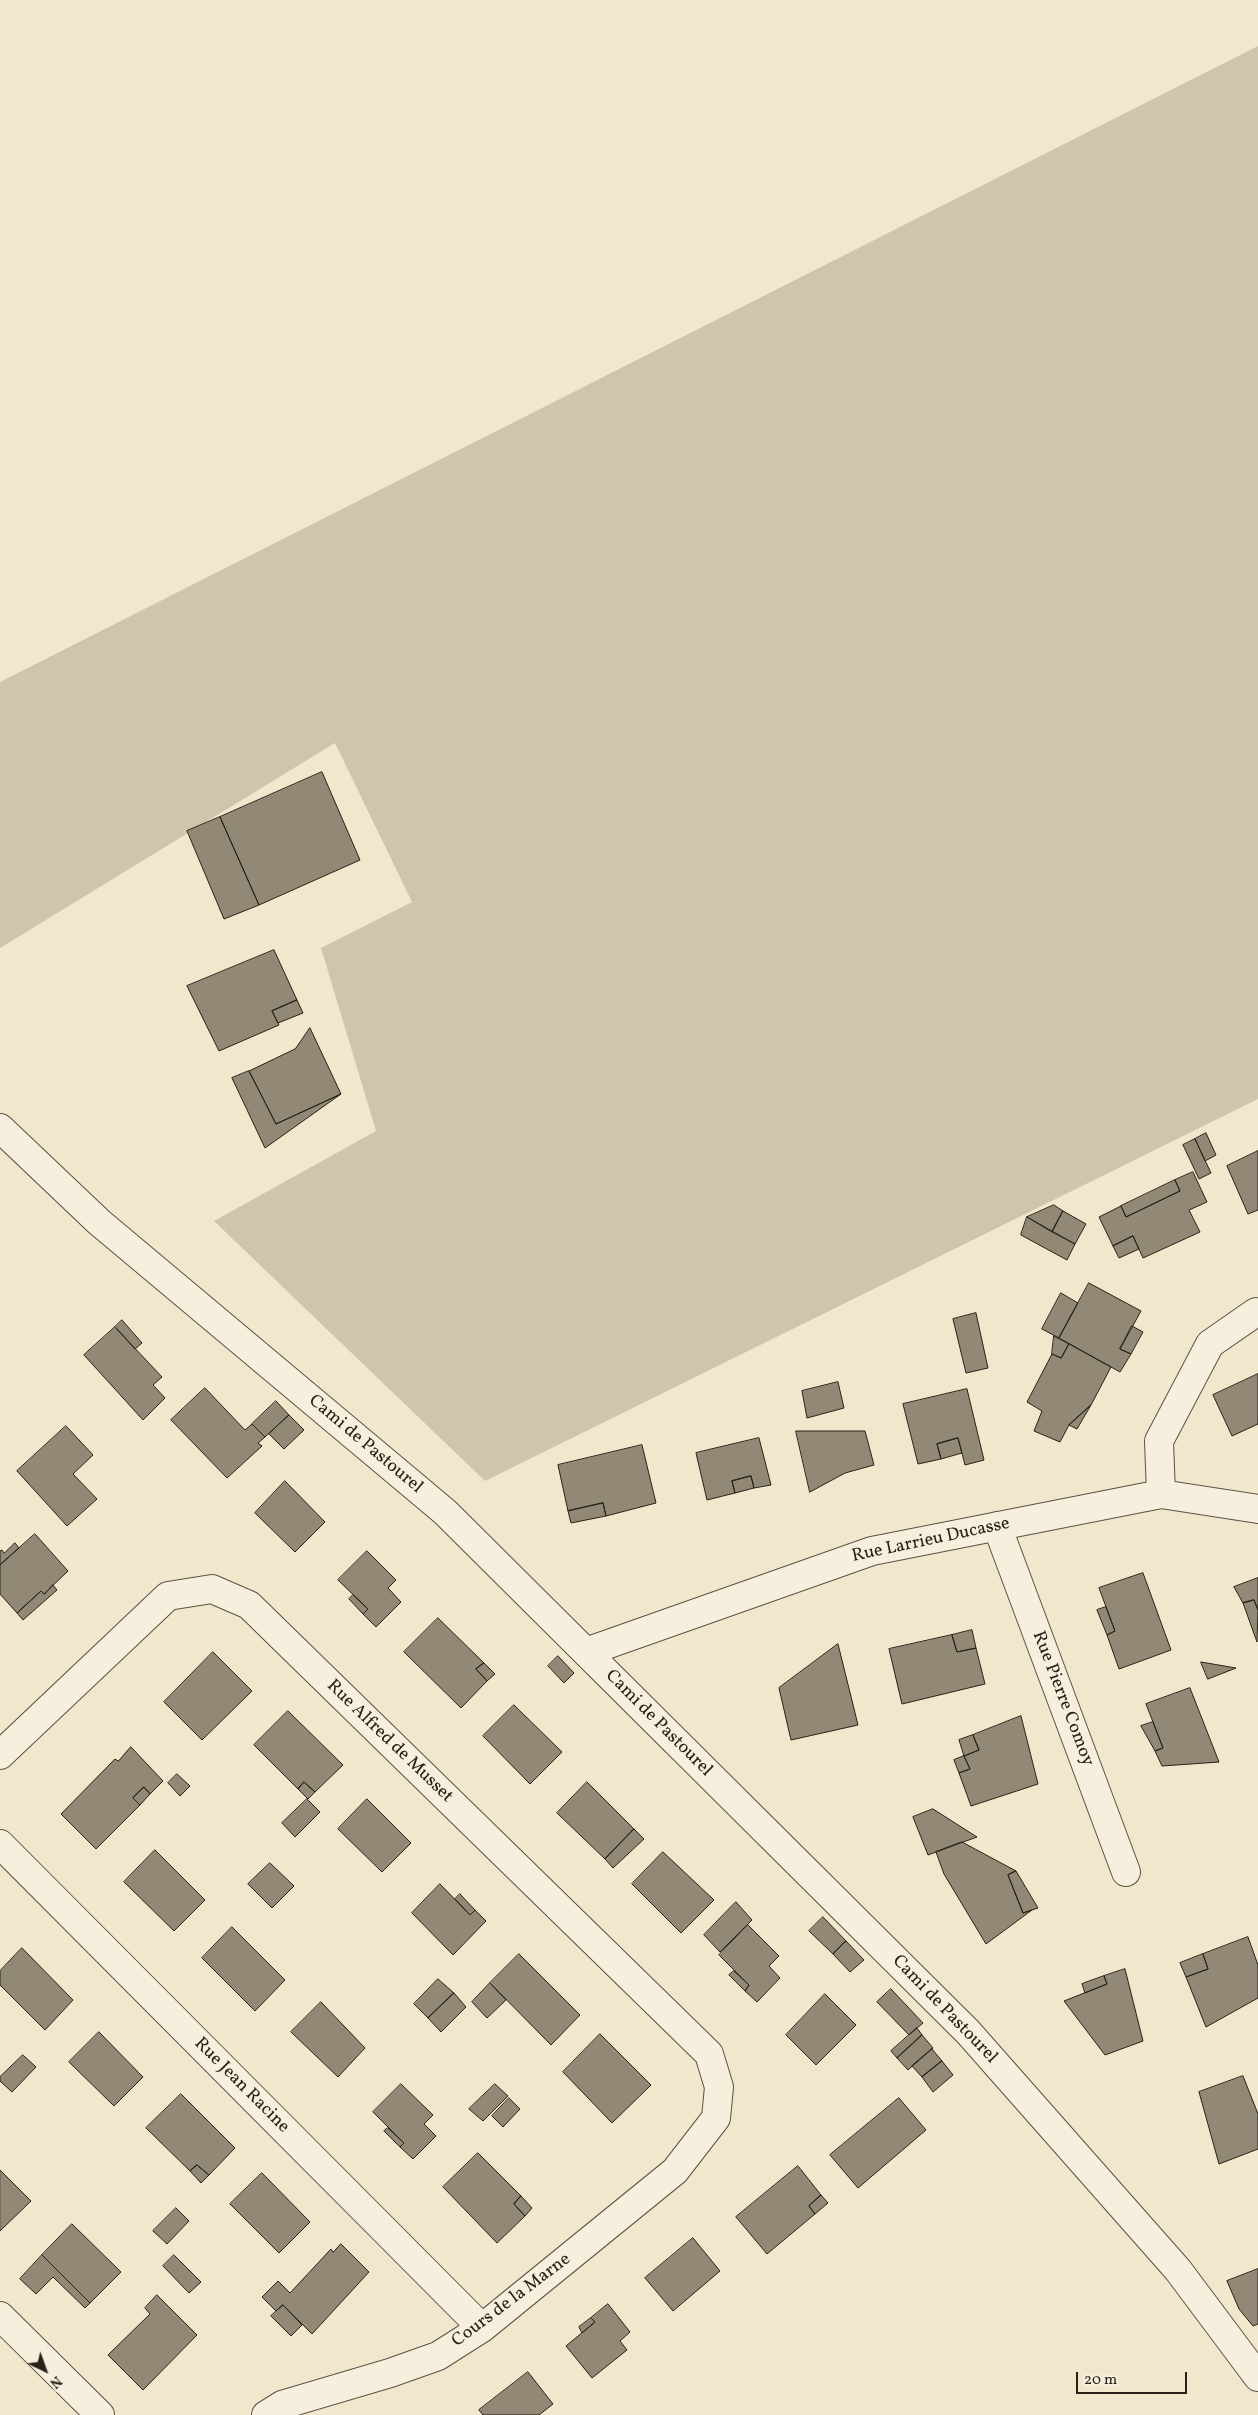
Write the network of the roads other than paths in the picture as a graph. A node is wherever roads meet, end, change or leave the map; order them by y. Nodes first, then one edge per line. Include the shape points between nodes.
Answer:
1 (0, 1128) edge
2 (1256, 1312) dead end
3 (1160, 1494) junction
4 (1258, 1509) edge
5 (997, 1526) junction
6 (586, 1652) junction
7 (0, 1755) edge
8 (0, 1844) edge
9 (1126, 1872) dead end
10 (716, 2118) joint
11 (0, 2316) edge
12 (482, 2328) junction
13 (1258, 2377) edge
14 (100, 2415) edge
15 (266, 2415) edge

1 - 6 street, Cami de Pastourel via 99,1222 445,1512
2 - 3 street via 1210,1344 1159,1442
3 - 4 street, Rue Larrieu Ducasse
3 - 5 street, Rue Larrieu Ducasse
5 - 6 street, Rue Larrieu Ducasse via 872,1551
5 - 9 street, Rue Pierre Comoy
6 - 13 street, Cami de Pastourel via 968,2032 1178,2270
7 - 10 street, Rue Alfred de Musset via 168,1596 212,1589 249,1605 709,2054 719,2087
8 - 12 street, Rue Jean Racine
10 - 12 street, Cours de la Marne via 675,2171
11 - 14 street
12 - 15 street, Cours de la Marne via 438,2356 282,2405

